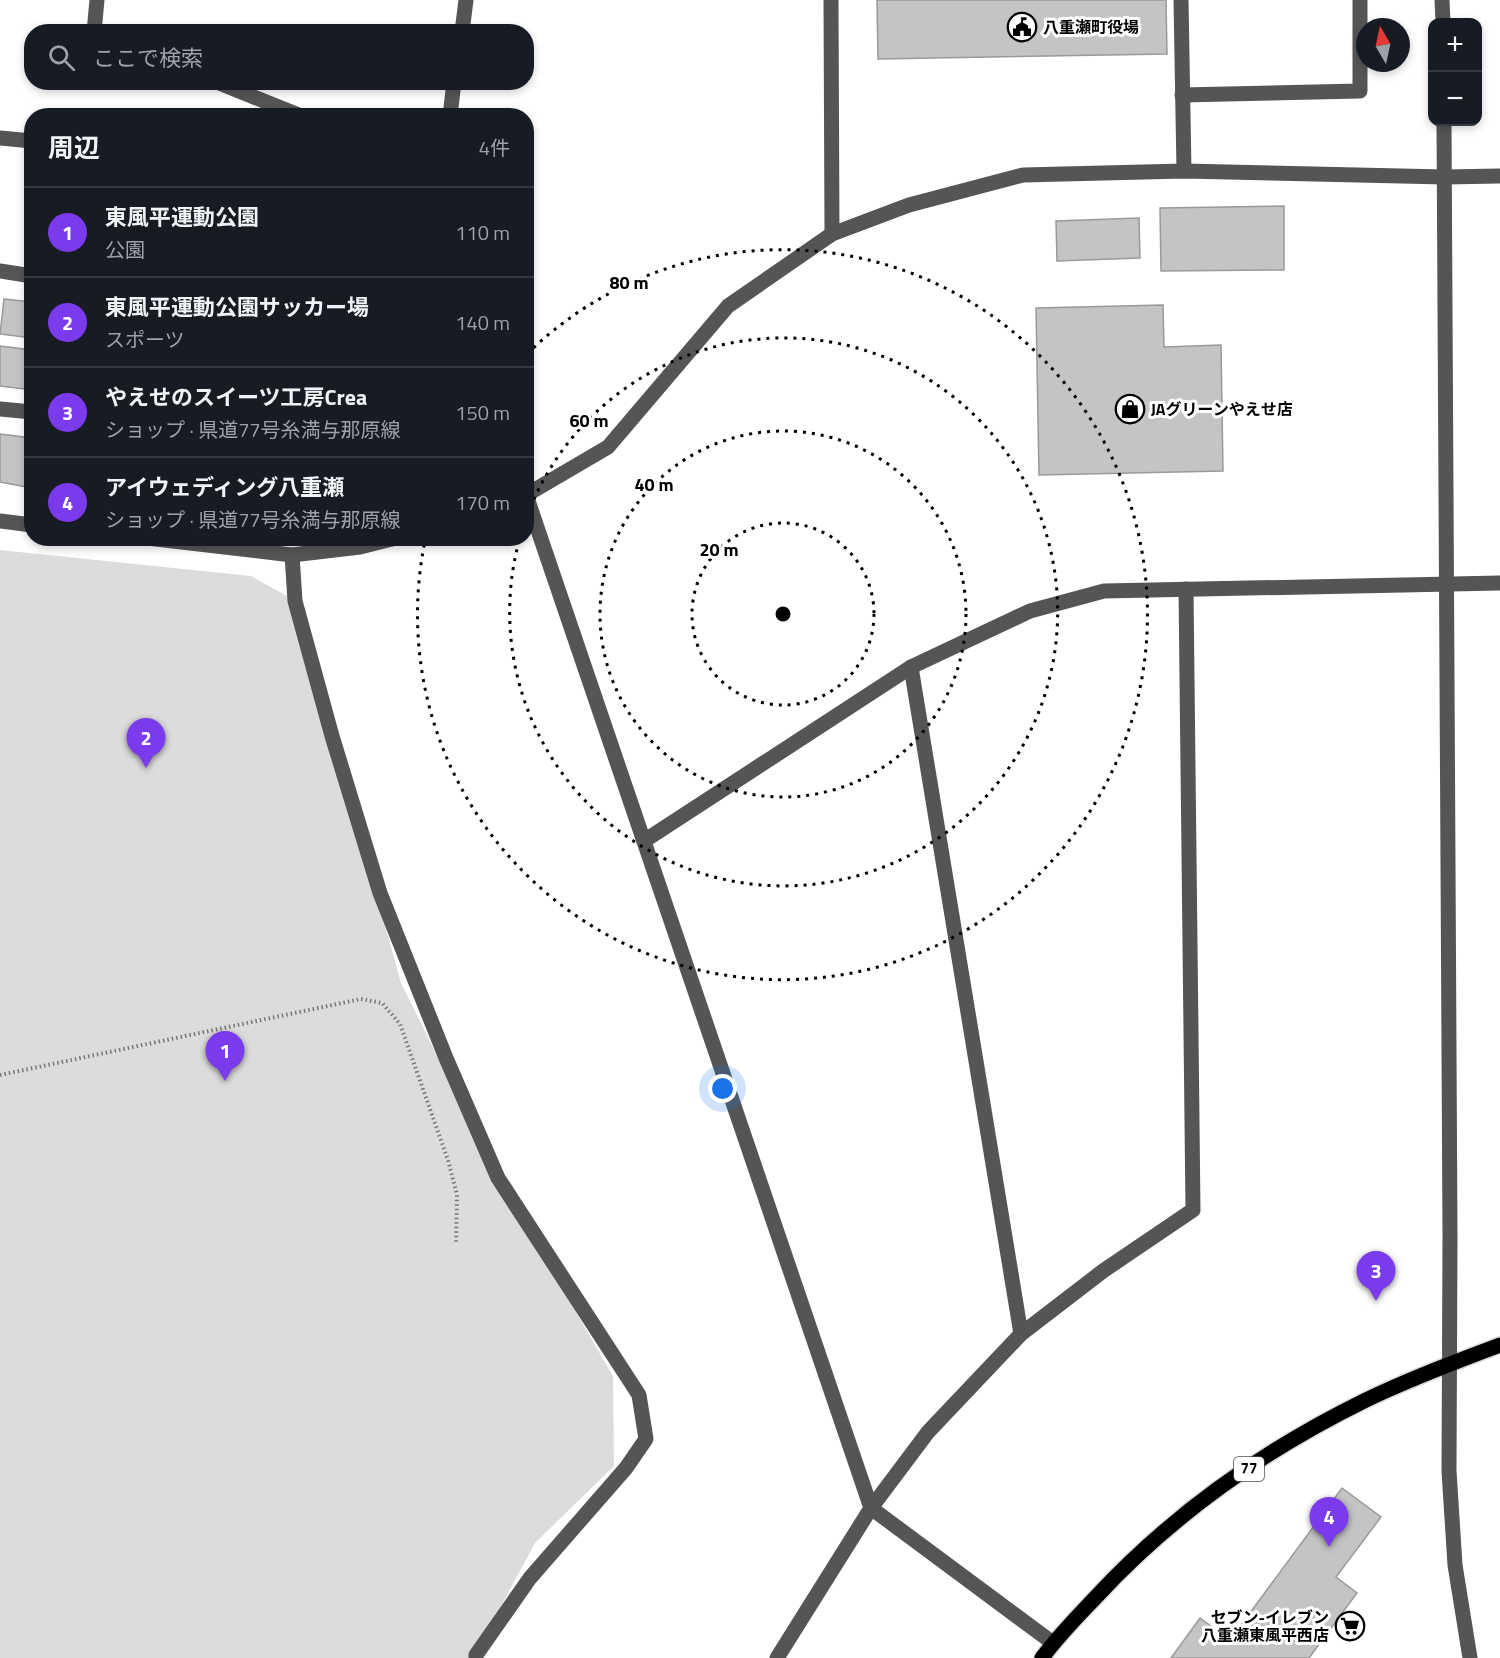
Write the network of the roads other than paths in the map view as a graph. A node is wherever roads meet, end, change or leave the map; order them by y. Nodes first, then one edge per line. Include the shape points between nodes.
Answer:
1 (97, 0) edge
2 (466, 0) edge
3 (831, 0) edge
4 (1181, 0) edge
5 (1360, 0) edge
6 (1442, 0) edge
7 (1443, 18) edge
8 (95, 24) edge
9 (463, 24) edge
10 (237, 90) edge
11 (453, 90) edge
12 (1182, 95) junction
13 (282, 108) edge
14 (451, 108) edge
15 (1444, 126) edge
16 (0, 138) edge
17 (24, 140) edge
18 (1184, 171) junction
19 (1500, 176) edge
20 (1445, 177) junction
21 (832, 234) junction
22 (0, 271) edge
23 (24, 275) edge
24 (0, 409) edge
25 (24, 411) edge
26 (534, 490) edge
27 (534, 518) edge
28 (0, 522) edge
29 (24, 524) edge
30 (215, 546) edge
31 (364, 546) edge
32 (292, 555) junction
33 (1446, 583) junction
34 (1500, 583) edge
35 (1186, 589) junction
36 (911, 667) junction
37 (644, 841) junction
38 (1021, 1334) junction
39 (1500, 1345) edge
40 (1448, 1364) junction
41 (871, 1508) junction
42 (1053, 1643) junction
43 (1467, 1657) edge
44 (476, 1658) edge
45 (777, 1658) edge
46 (1042, 1658) edge

1 - 8 street
2 - 9 street
3 - 21 street
4 - 12 street
5 - 12 street via 1360,92
6 - 7 street
10 - 13 street
11 - 14 street
12 - 18 street
15 - 20 street
16 - 17 street
18 - 20 street
18 - 21 street via 1023,175 909,205
19 - 20 street
20 - 33 street
21 - 26 street via 728,306 608,447
22 - 23 street
24 - 25 street
27 - 37 street
28 - 29 street
30 - 32 street
31 - 32 street
32 - 44 street via 295,601 380,893 446,1058 498,1178 639,1395 646,1438 626,1468 530,1578
33 - 34 street
33 - 35 street
33 - 40 street
35 - 36 street via 1104,591 1030,612
35 - 38 street via 1193,1210 1103,1271
36 - 37 street
36 - 38 street
37 - 41 street
38 - 41 street via 928,1432
39 - 40 main road, 77
40 - 42 main road, 77 via 1365,1400 1281,1447 1197,1504 1125,1566
40 - 43 street via 1455,1565
41 - 42 street
41 - 45 street
42 - 46 main road, 77

